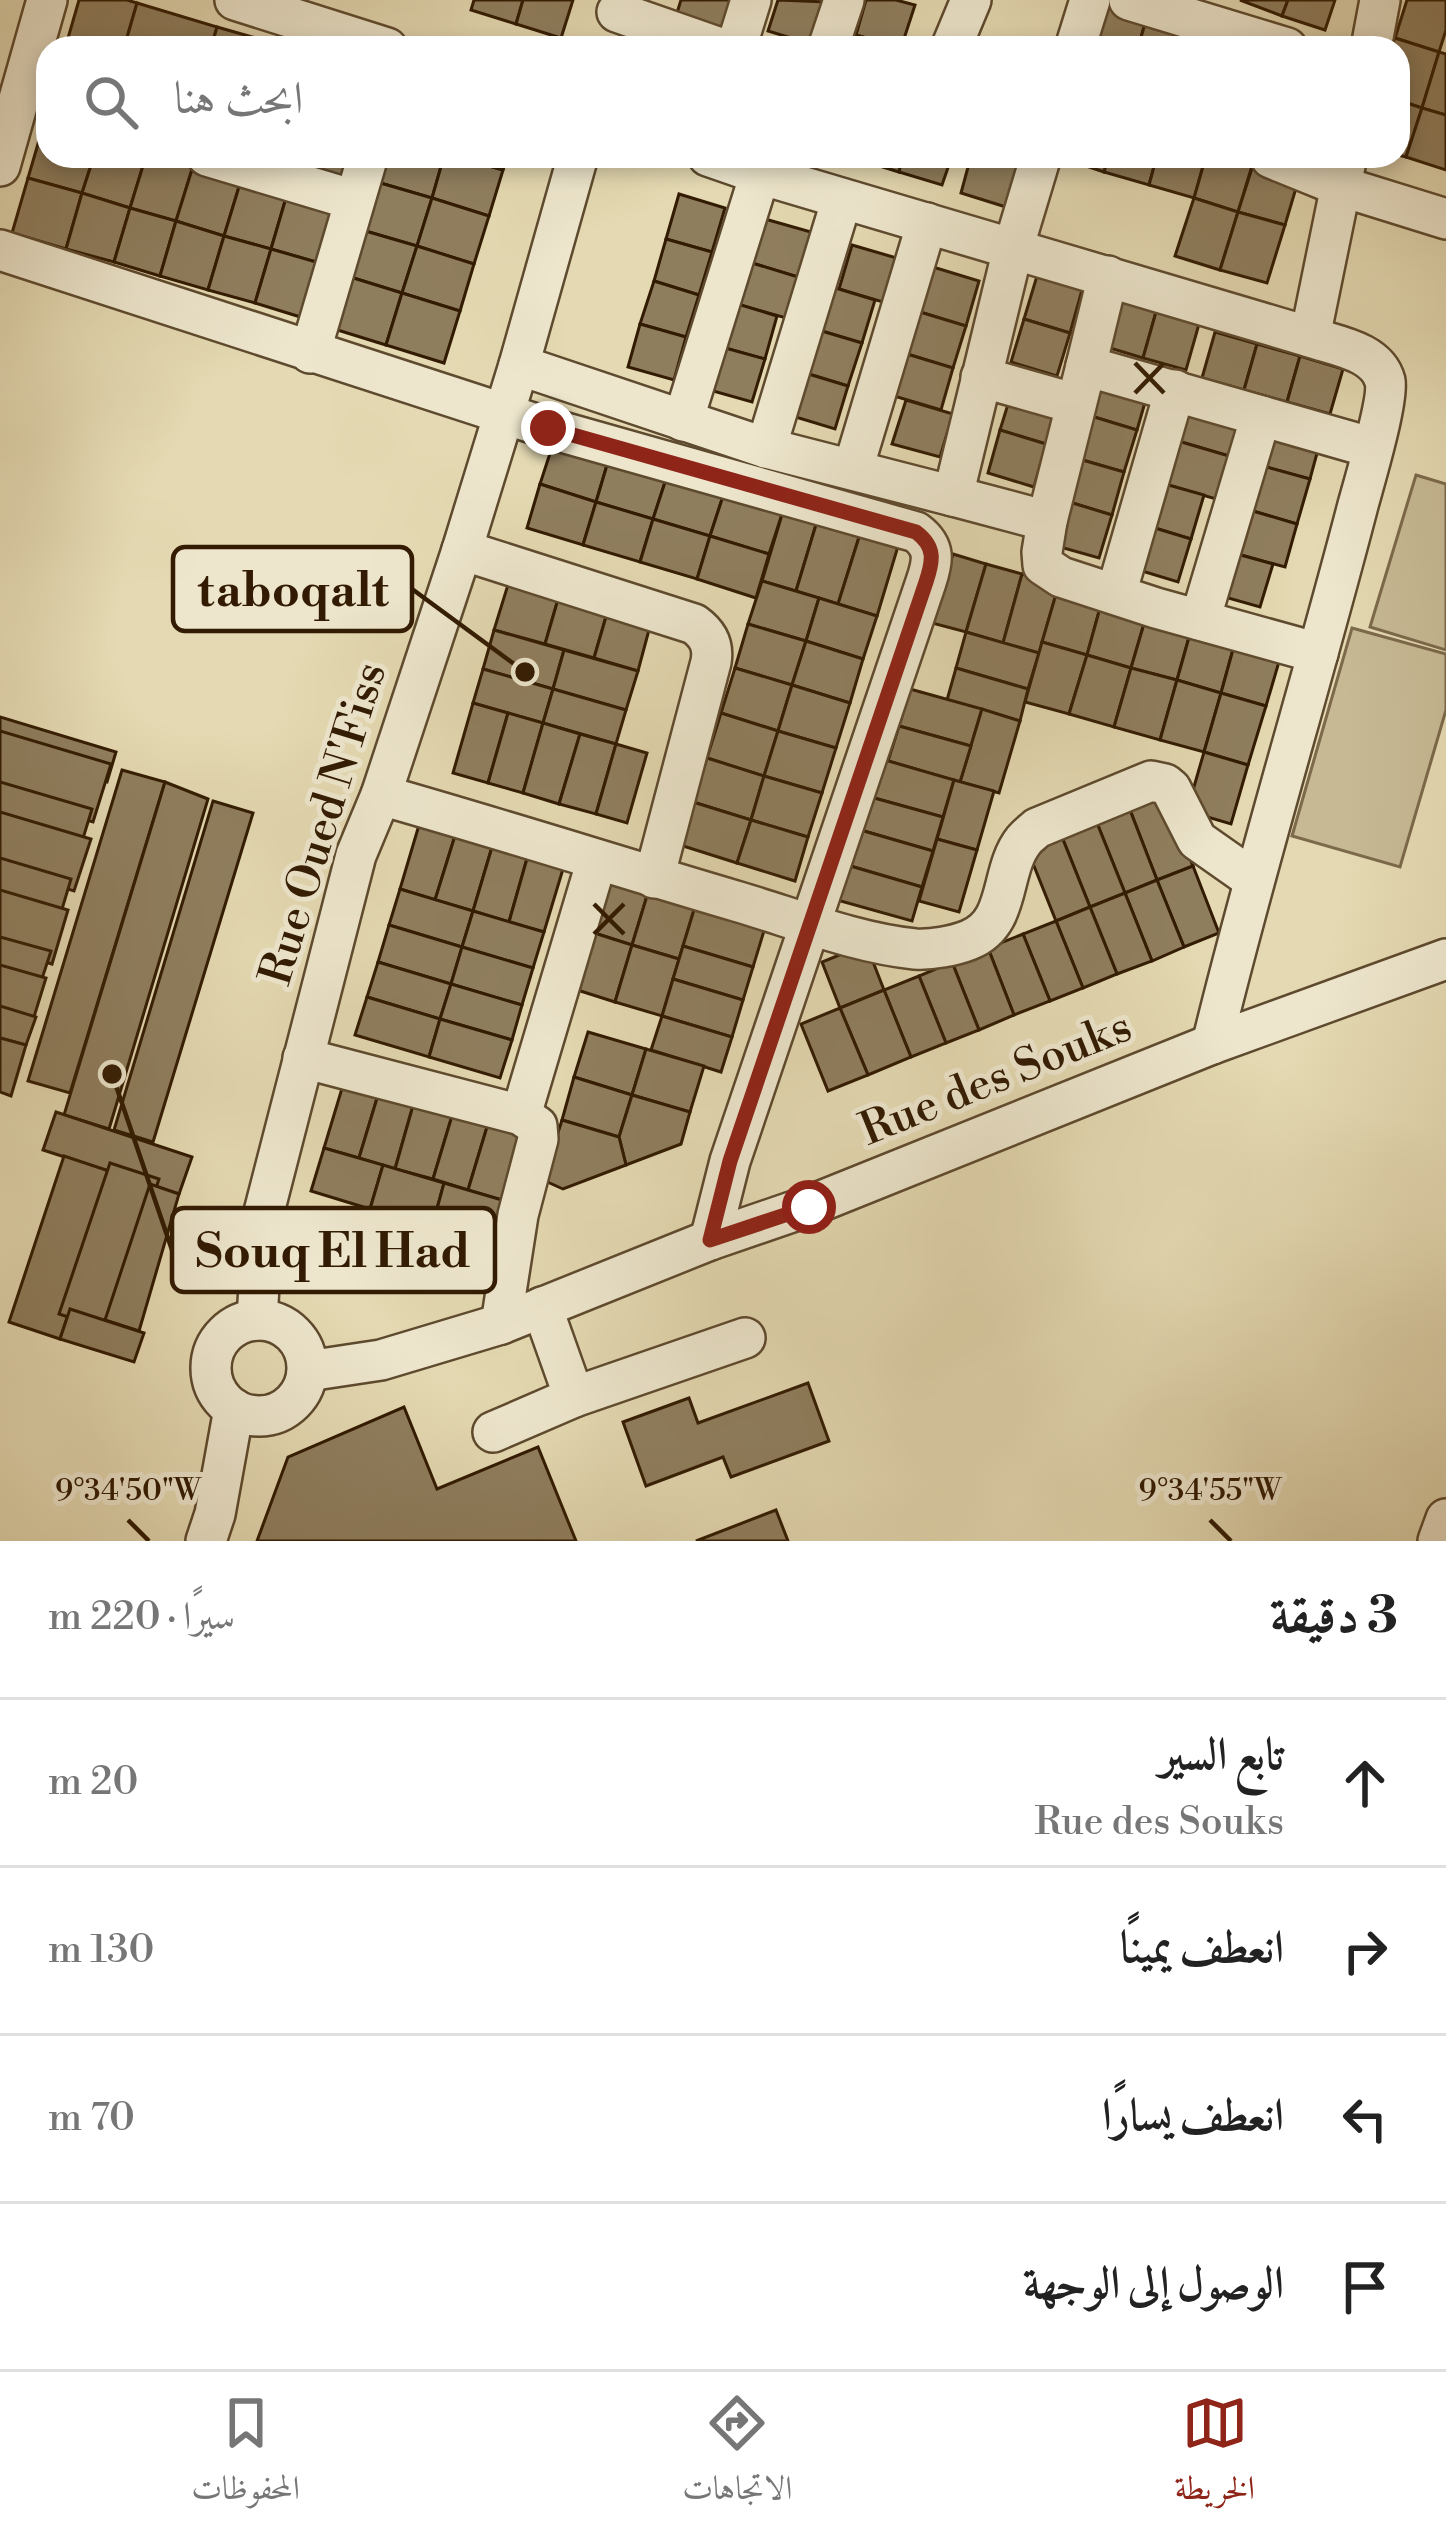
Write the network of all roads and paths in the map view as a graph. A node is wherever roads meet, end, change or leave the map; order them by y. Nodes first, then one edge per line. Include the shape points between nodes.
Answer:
1 (47, 0) edge
2 (235, 0) edge
3 (751, 0) edge
4 (844, 0) edge
5 (971, 0) edge
6 (1090, 0) edge
7 (1380, 0) edge
8 (1134, 1) edge
9 (298, 9) edge
10 (615, 20) edge
11 (42, 36) edge
12 (360, 36) edge
13 (675, 36) edge
14 (740, 36) edge
15 (832, 36) edge
16 (955, 36) edge
17 (1079, 36) edge
18 (1248, 36) edge
19 (1373, 36) edge
20 (33, 104) edge
21 (0, 166) edge
22 (247, 168) edge
23 (364, 168) edge
24 (575, 168) edge
25 (743, 168) edge
26 (1037, 168) edge
27 (1344, 171) edge
28 (760, 174) junction
29 (842, 199) junction
30 (355, 200) junction
31 (1446, 219) edge
32 (927, 223) junction
33 (1013, 249) junction
34 (0, 250) edge
35 (1108, 276) junction
36 (1310, 337) junction
37 (310, 353) junction
38 (519, 365) junction
39 (981, 377) junction
40 (1081, 385) junction
41 (1175, 390) junction
42 (505, 413) junction
43 (1261, 416) junction
44 (683, 421) junction
45 (766, 448) junction
46 (1372, 448) junction
47 (854, 469) junction
48 (953, 496) junction
49 (1047, 521) junction
50 (462, 550) junction
51 (1116, 594) junction
52 (1201, 620) junction
53 (1318, 653) junction
54 (382, 795) junction
55 (597, 860) junction
56 (654, 878) junction
57 (1254, 880) junction
58 (810, 923) junction
59 (1446, 959) edge
60 (1212, 1044) junction
61 (304, 1058) junction
62 (521, 1114) junction
63 (710, 1240) junction
64 (542, 1307) junction
65 (257, 1320) junction
66 (501, 1324) junction
67 (745, 1337) dead end
68 (308, 1371) junction
69 (574, 1397) junction
70 (234, 1409) junction
71 (493, 1432) dead end
72 (1446, 1519) edge
73 (206, 1541) edge
74 (1438, 1541) edge

1 - 11 street
2 - 9 street
3 - 14 street
4 - 15 street
5 - 16 street
6 - 17 street
7 - 19 street
8 - 18 street
9 - 12 street
10 - 13 street
20 - 21 street
22 - 30 street
23 - 30 street
24 - 38 street, Rue Oued N'Fiss
25 - 28 street
26 - 33 street
27 - 31 street
27 - 36 street
28 - 29 street
28 - 44 street
29 - 32 street
29 - 45 street
30 - 37 street
32 - 33 street
32 - 47 street
33 - 35 street
33 - 39 street
34 - 37 street
35 - 36 street
35 - 40 street
36 - 46 street via 1378,367 1386,390
37 - 42 street
38 - 42 street, Rue Oued N'Fiss
38 - 44 street
39 - 40 street
39 - 48 street
40 - 41 street
40 - 49 street
41 - 43 street
41 - 51 street
42 - 50 street, Rue Oued N'Fiss
42 - 58 street via 916,532 931,548
43 - 46 street
43 - 52 street
44 - 45 street
45 - 47 street
46 - 53 street
47 - 48 street
48 - 49 street
49 - 51 street via 1048,570
50 - 54 street, Rue Oued N'Fiss
50 - 56 street via 705,632 711,662
51 - 52 street
52 - 53 street
53 - 57 street
54 - 55 street
54 - 61 street, Rue Oued N'Fiss via 356,855
55 - 56 street
55 - 62 street
56 - 58 street
57 - 58 street via 1197,840 1171,789 1150,781 1024,839 994,921 967,942 921,950
57 - 60 street
58 - 63 street
59 - 60 street, Rue des Souks
60 - 63 street, Rue des Souks
61 - 62 street
61 - 65 street, Rue Oued N'Fiss via 263,1216
62 - 66 street via 539,1133
63 - 64 street, Rue des Souks
64 - 66 street, Rue des Souks
64 - 69 street
65 - 68 street via 294,1334
65 - 70 street via 222,1336 213,1354 214,1386
66 - 68 street, Rue des Souks via 381,1360
67 - 69 street
68 - 70 street via 289,1407 269,1415
69 - 71 street
70 - 73 street
72 - 74 street

